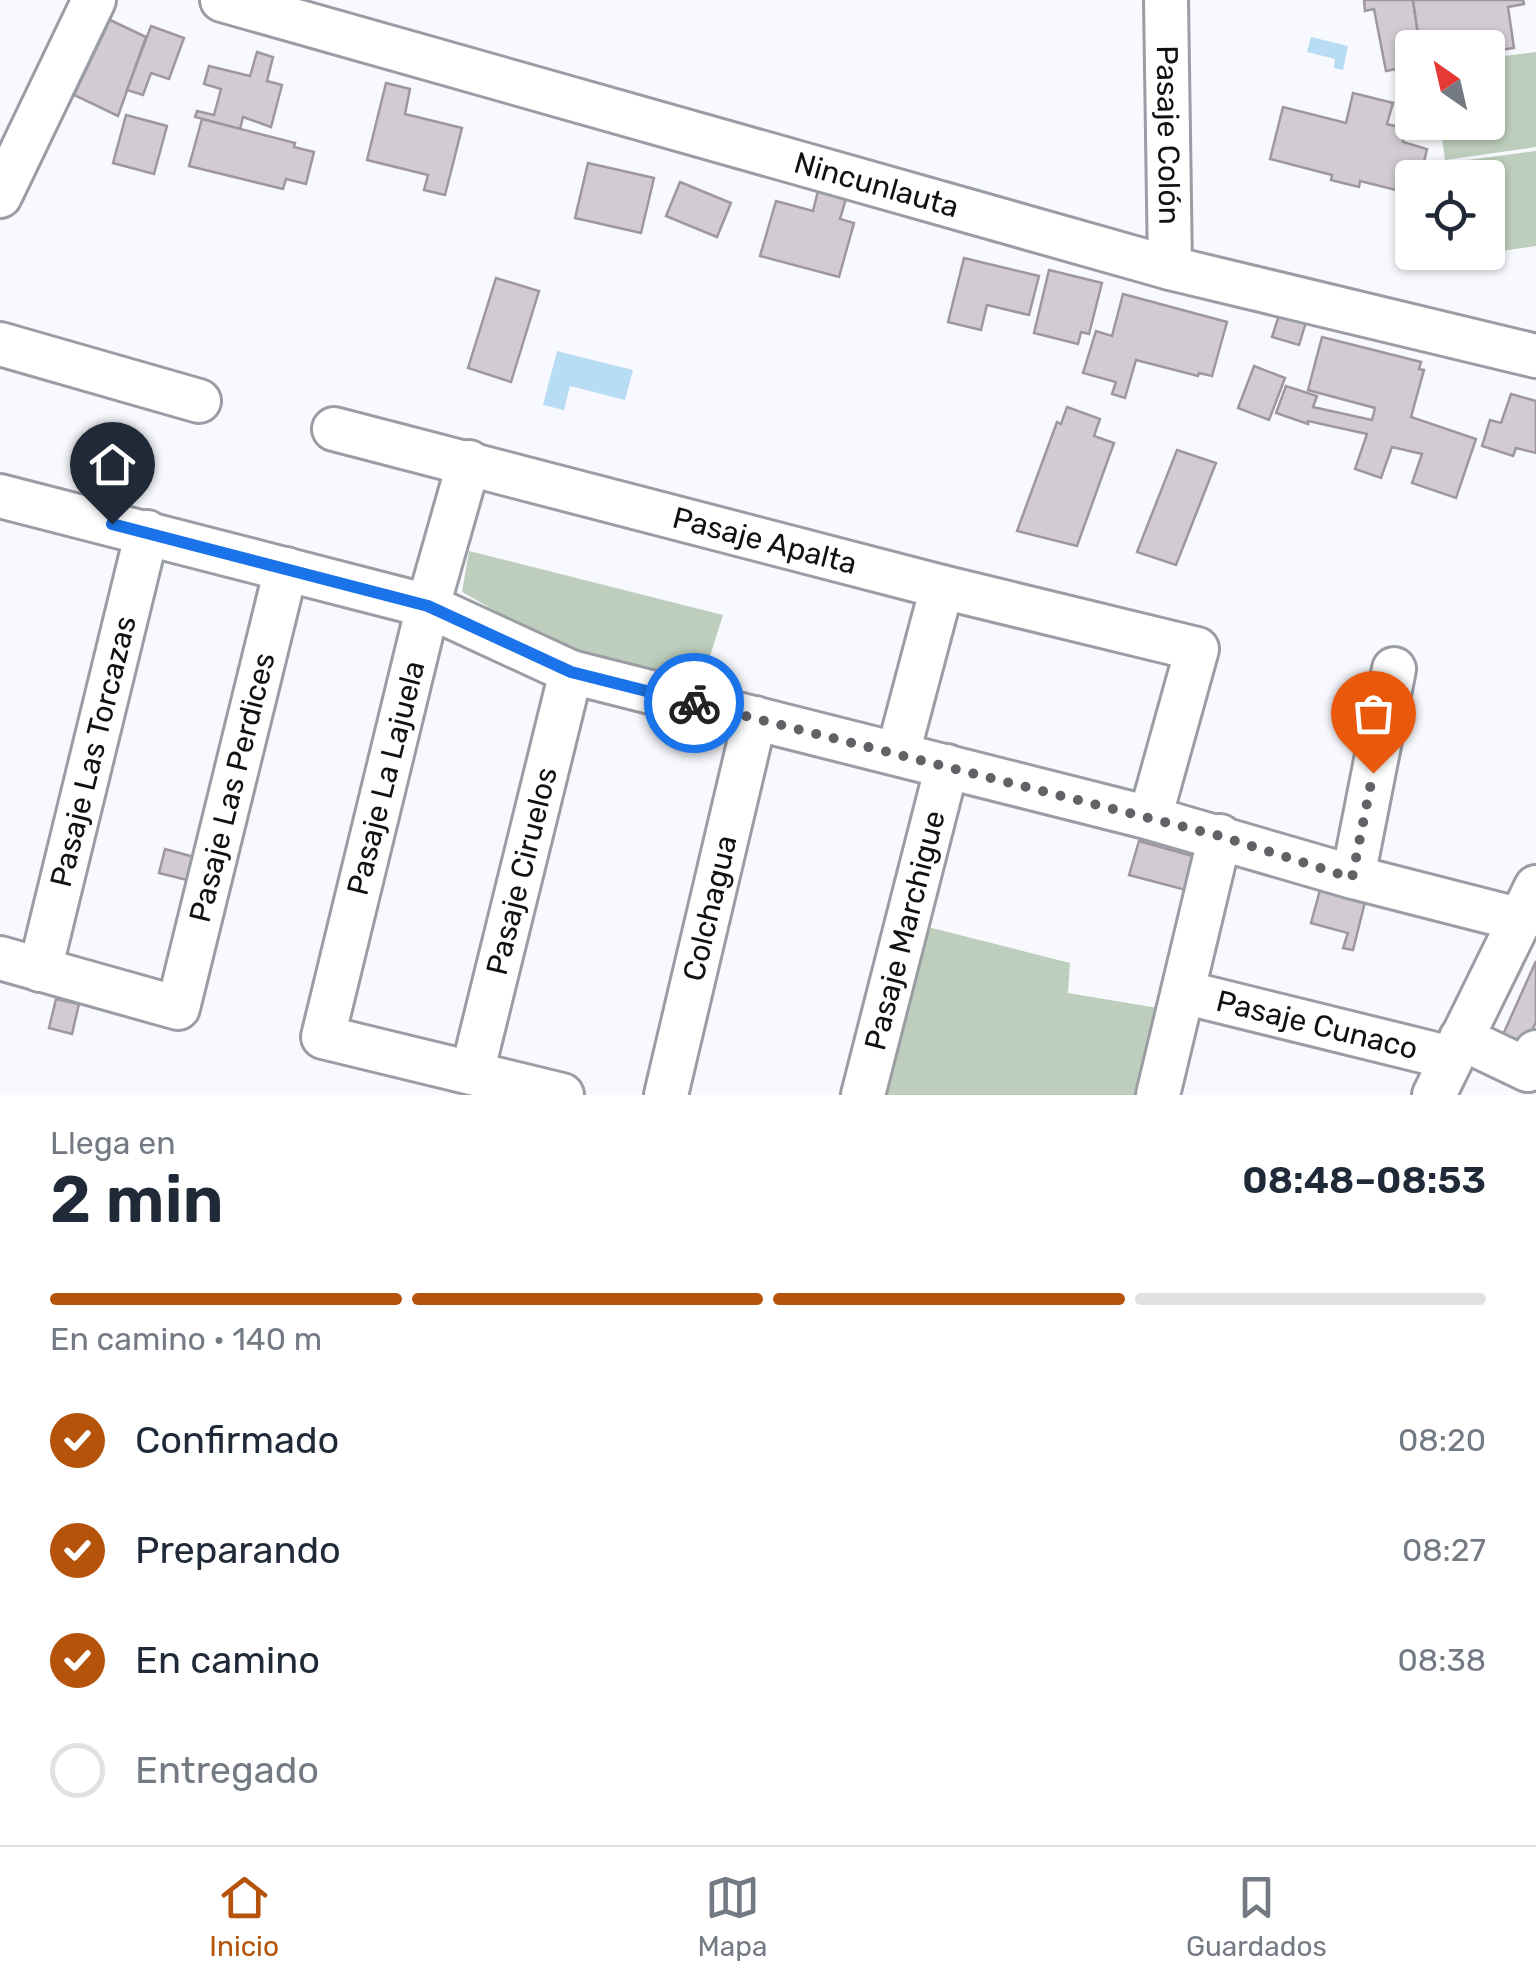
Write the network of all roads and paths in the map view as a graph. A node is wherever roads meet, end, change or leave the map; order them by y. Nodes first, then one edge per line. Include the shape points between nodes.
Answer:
1 (94, 0) edge
2 (222, 0) edge
3 (1166, 0) edge
4 (0, 196) edge
5 (1170, 268) junction
6 (0, 344) edge
7 (1536, 356) edge
8 (199, 401) dead end
9 (334, 429) dead end
10 (469, 462) junction
11 (2, 504) edge
12 (147, 532) junction
13 (286, 569) junction
14 (942, 587) junction
15 (428, 606) junction
16 (1394, 669) dead end
17 (571, 672) junction
18 (754, 718) junction
19 (898, 753) junction
20 (947, 766) junction
21 (1150, 818) junction
22 (1220, 836) junction
23 (1352, 878) junction
24 (1531, 903) edge
25 (20, 964) edge
26 (1183, 992) junction
27 (1536, 1052) edge
28 (1449, 1064) edge
29 (472, 1073) junction
30 (562, 1095) edge
31 (666, 1095) edge
32 (863, 1095) edge
33 (1158, 1095) edge

1 - 4 street
2 - 5 street, Nincunlauta
3 - 5 street, Pasaje Colón
5 - 7 street, Nincunlauta
6 - 8 street
9 - 10 street, Pasaje Apalta
10 - 14 street, Pasaje Apalta
10 - 15 street, Pasaje La Lajuela
11 - 12 street
12 - 13 street
12 - 25 street, Pasaje Las Torcazas
13 - 15 street
13 - 25 street, Pasaje Las Perdices via 178,1008
14 - 19 street
14 - 21 street, Pasaje Apalta via 1196,649
15 - 17 street
15 - 29 street, Pasaje La Lajuela via 324,1037
16 - 23 street
17 - 18 street
17 - 29 street, Pasaje Ciruelos
18 - 19 street
18 - 31 street, Colchagua
19 - 20 street
20 - 21 street
20 - 32 street, Pasaje Marchigue
21 - 22 street
22 - 23 street
22 - 26 street
23 - 24 street
24 - 28 street
26 - 28 street, Pasaje Cunaco
26 - 33 street
27 - 28 street, Pasaje Cunaco via 1528,1070
29 - 30 street

